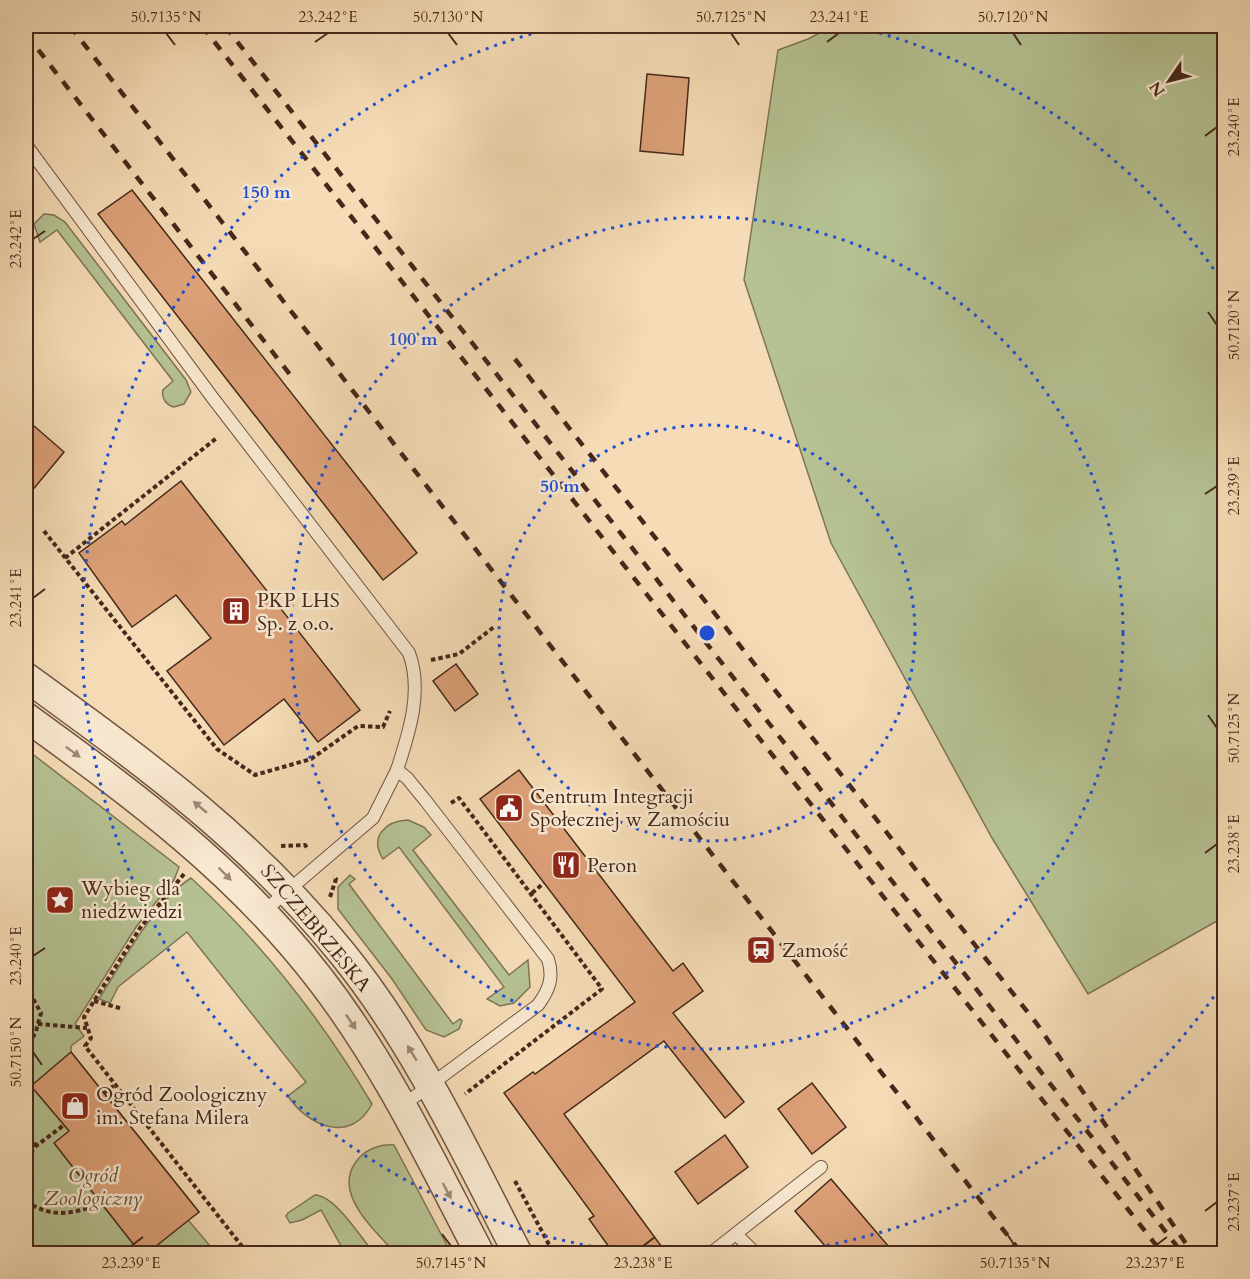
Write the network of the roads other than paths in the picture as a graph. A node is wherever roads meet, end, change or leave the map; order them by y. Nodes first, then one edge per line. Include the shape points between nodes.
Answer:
1 (26, 145) edge
2 (26, 676) edge
3 (26, 717) edge
4 (397, 770) junction
5 (288, 891) junction
6 (263, 912) junction
7 (429, 1086) junction
8 (402, 1106) junction
9 (821, 1167) dead end
10 (736, 1234) junction
11 (480, 1254) edge
12 (518, 1254) edge
13 (710, 1254) edge
14 (756, 1254) edge

1 - 4 lane via 212,397 402,642 412,663 412,718
5 -> 2 street, SZCZEBRZESKA via 174,786
3 -> 6 street, SZCZEBRZESKA via 170,824
4 - 5 lane via 373,818
4 - 7 lane via 408,778 458,842 551,968 550,986 538,1005
5 - 6 lane
7 -> 5 street, SZCZEBRZESKA via 372,993
6 -> 8 street, SZCZEBRZESKA via 330,993 365,1042
7 - 8 lane
7 - 12 street, SZCZEBRZESKA
8 -> 11 street, SZCZEBRZESKA
9 - 10 lane
10 - 13 lane
10 - 14 lane

